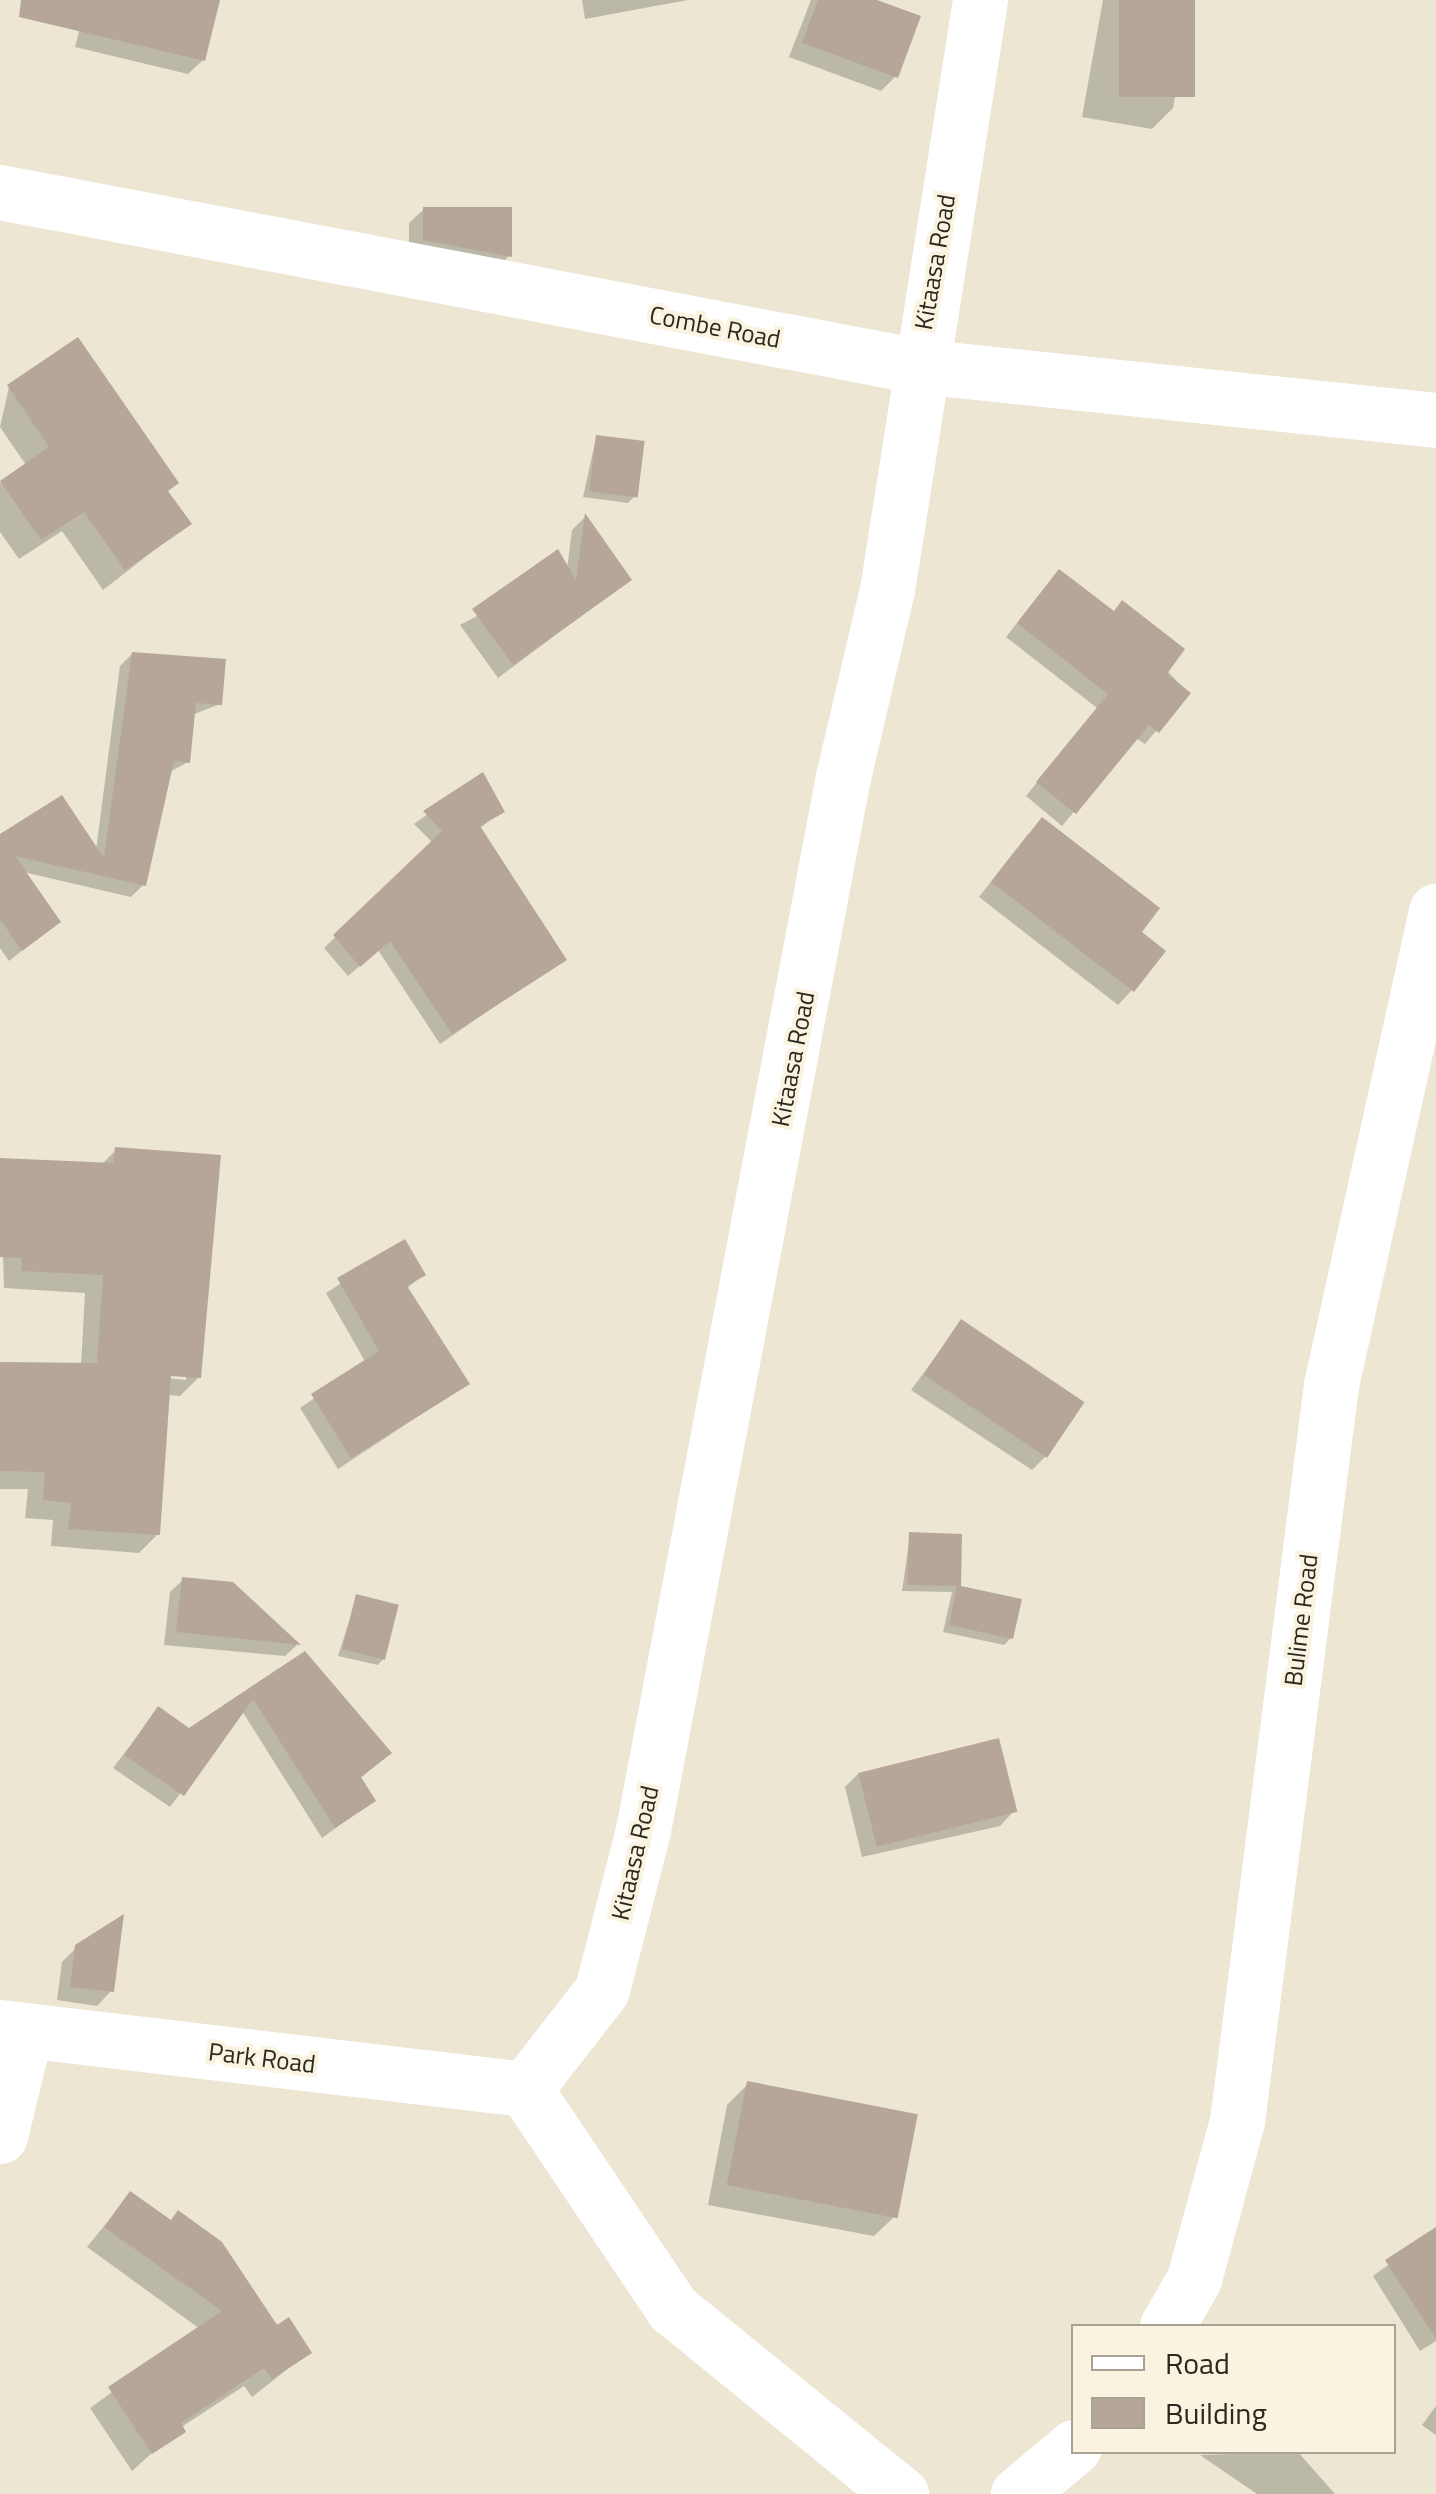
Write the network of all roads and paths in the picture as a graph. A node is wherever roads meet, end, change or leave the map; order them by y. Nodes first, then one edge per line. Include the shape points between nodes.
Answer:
1 (980, 0) edge
2 (0, 192) edge
3 (918, 366) junction
4 (1436, 420) edge
5 (1436, 910) edge
6 (12, 2030) edge
7 (525, 2089) junction
8 (0, 2136) edge
9 (1168, 2324) edge
10 (1071, 2450) edge
11 (901, 2494) edge
12 (1018, 2494) edge

1 - 3 street, Kitaasa Road
2 - 3 street, Combe Road
3 - 4 street, Combe Road
3 - 7 street, Kitaasa Road via 887,590 643,1830 602,1990
5 - 9 street, Bulime Road via 1331,1385 1237,2120 1194,2279
6 - 7 street, Park Road
6 - 8 street
7 - 11 street via 673,2308
10 - 12 street

